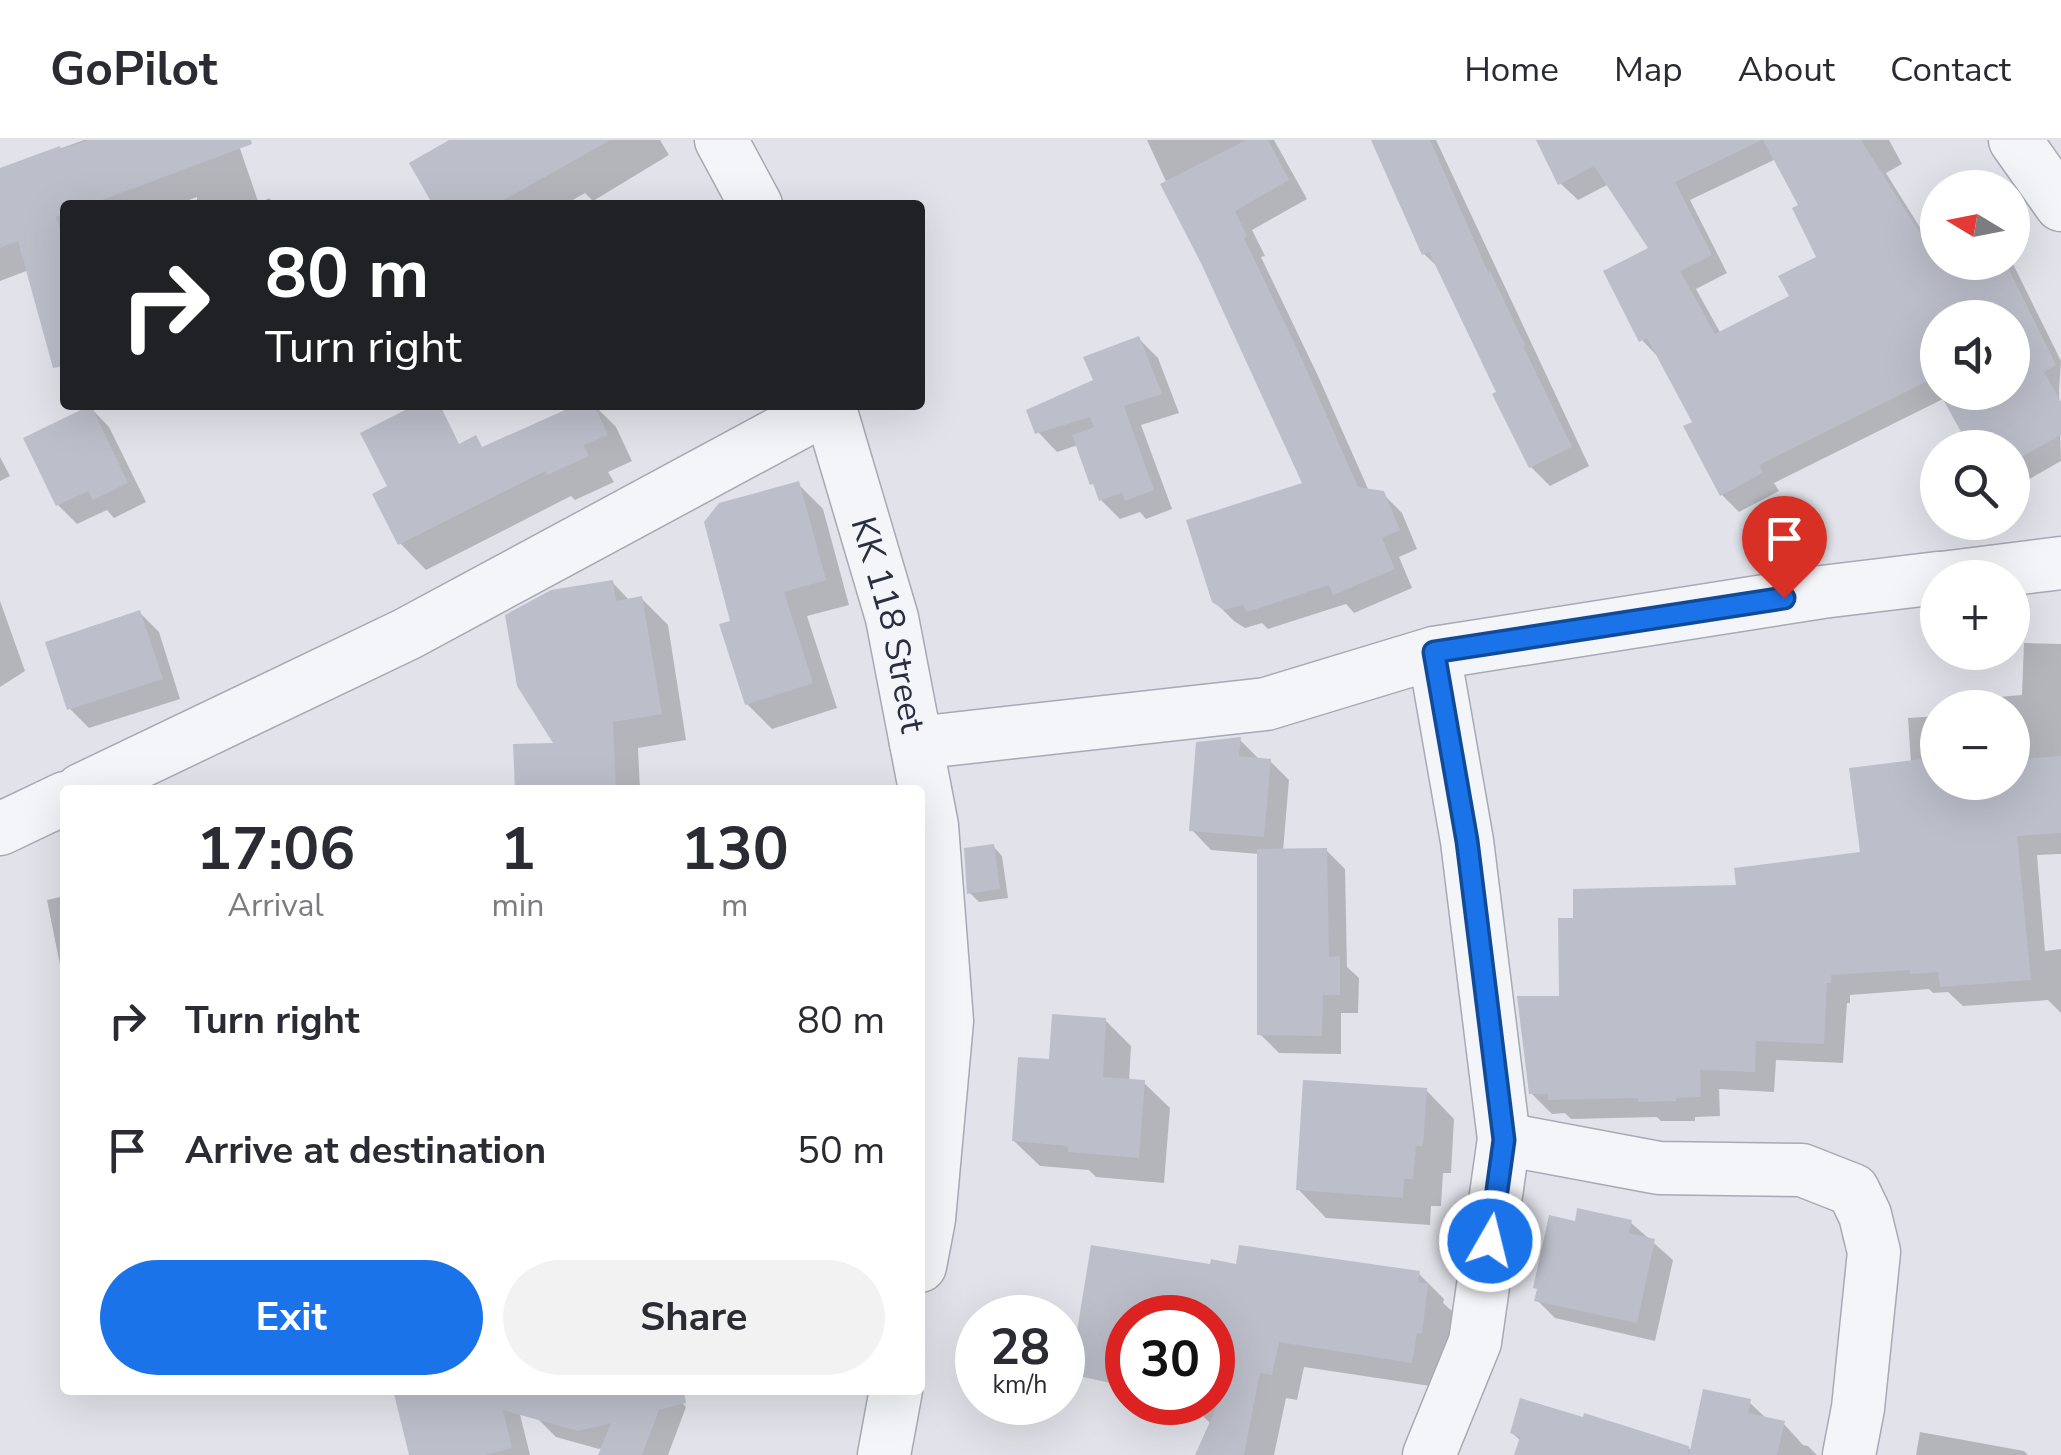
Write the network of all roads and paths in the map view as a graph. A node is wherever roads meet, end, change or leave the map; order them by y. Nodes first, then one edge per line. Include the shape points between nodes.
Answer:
1 (721, 140) edge
2 (2015, 140) edge
3 (753, 200) edge
4 (2061, 205) edge
5 (823, 410) edge
6 (831, 410) edge
7 (2061, 563) edge
8 (2030, 567) edge
9 (1920, 580) edge
10 (1434, 652) junction
11 (916, 743) junction
12 (91, 785) edge
13 (924, 785) edge
14 (925, 790) edge
15 (60, 800) edge
16 (0, 829) edge
17 (1504, 1140) junction
18 (925, 1240) edge
19 (895, 1395) edge
20 (884, 1455) edge
21 (1429, 1455) edge
22 (1849, 1455) edge

1 - 3 street
2 - 4 street
5 - 12 street via 407,634
6 - 11 street, KK 118 Street via 892,618
7 - 8 street
9 - 10 street
10 - 11 street via 1266,704
10 - 17 street via 1467,841
11 - 13 street, KK 118 Street
14 - 18 street, KK 118 Street via 947,1021
15 - 16 street
17 - 21 street via 1475,1342
17 - 22 street via 1659,1168 1802,1170 1852,1190 1874,1252
19 - 20 street

